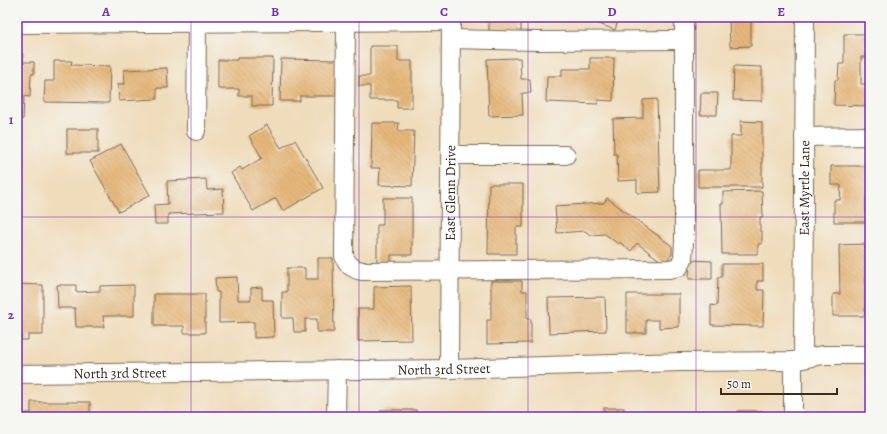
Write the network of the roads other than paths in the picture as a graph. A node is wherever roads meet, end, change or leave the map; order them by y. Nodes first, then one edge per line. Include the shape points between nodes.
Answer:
1 (684, 17) edge
2 (805, 17) edge
3 (451, 19) edge
4 (197, 22) junction
5 (346, 22) junction
6 (17, 24) edge
7 (451, 39) junction
8 (684, 40) junction
9 (196, 131) dead end
10 (870, 136) edge
11 (804, 137) junction
12 (451, 155) junction
13 (566, 155) dead end
14 (450, 270) junction
15 (870, 355) edge
16 (798, 360) junction
17 (449, 369) junction
18 (337, 370) junction
19 (17, 374) edge
20 (336, 417) edge
21 (793, 417) edge

1 - 8 street
2 - 11 street, East Myrtle Lane
3 - 5 street
3 - 7 street, East Glenn Drive
4 - 5 street
4 - 6 street
4 - 9 street
5 - 14 street via 344,256 349,266 360,271
7 - 8 street
7 - 12 street, East Glenn Drive
8 - 14 street via 684,241 680,267
10 - 11 street
11 - 16 street, East Myrtle Lane
12 - 13 street
12 - 14 street, East Glenn Drive
14 - 17 street, East Glenn Drive
15 - 16 street, North 3rd Street via 823,355
16 - 17 street, North 3rd Street
16 - 21 street, East Myrtle Lane
17 - 18 street, North 3rd Street
18 - 19 street, North 3rd Street
18 - 20 street

